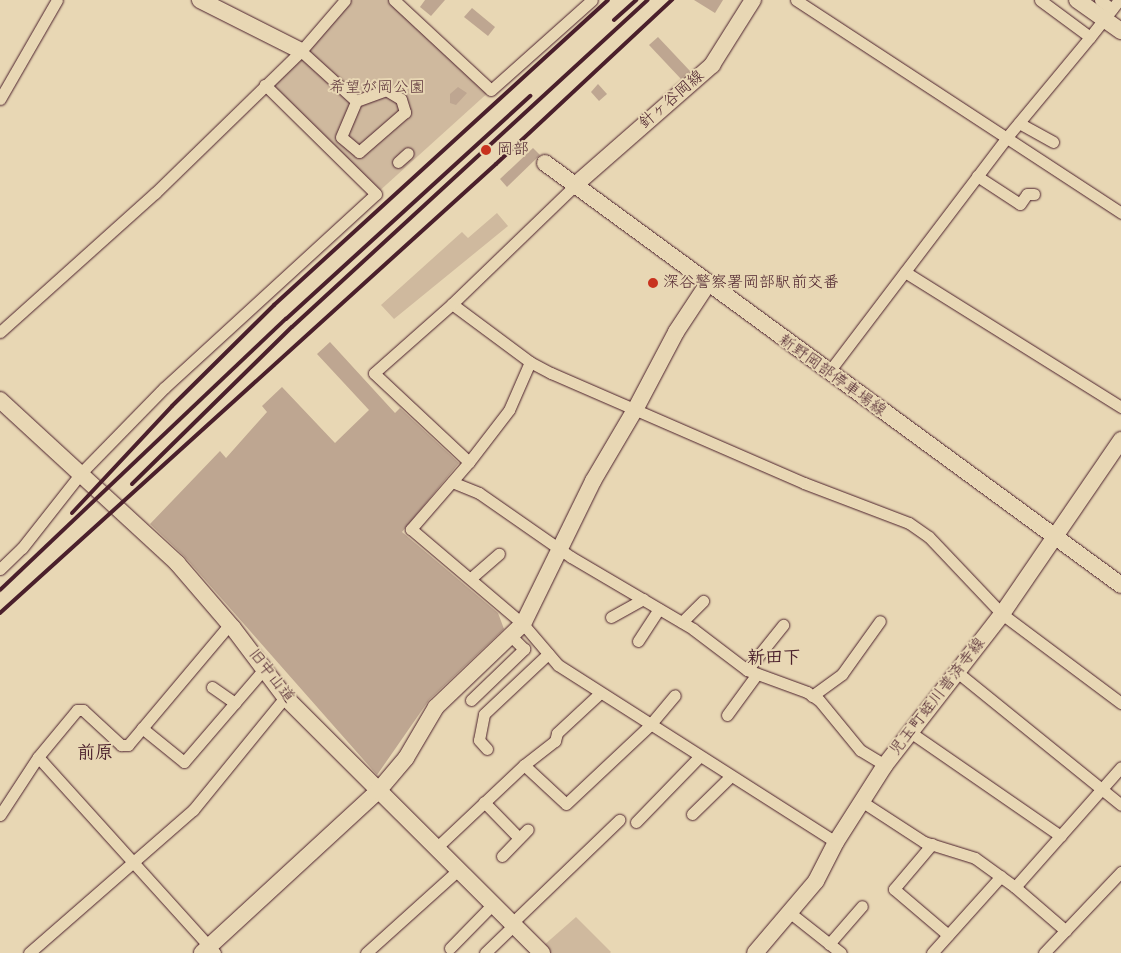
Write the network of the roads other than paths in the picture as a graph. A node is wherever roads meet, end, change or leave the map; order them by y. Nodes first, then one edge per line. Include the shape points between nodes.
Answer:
1 (57, 0) edge
2 (200, 0) edge
3 (345, 0) edge
4 (394, 0) edge
5 (592, 0) edge
6 (753, 0) edge
7 (796, 0) edge
8 (1040, 0) edge
9 (1078, 0) edge
10 (1100, 0) edge
11 (1112, 9) edge
12 (1121, 31) edge
13 (1090, 37) junction
14 (301, 51) junction
15 (265, 85) junction
16 (0, 99) edge
17 (356, 101) junction
18 (1019, 123) junction
19 (1007, 137) junction
20 (1054, 142) dead end
21 (408, 152) dead end
22 (398, 162) dead end
23 (546, 163) dead end
24 (978, 176) junction
25 (574, 186) junction
26 (1034, 194) dead end
27 (1121, 213) edge
28 (905, 272) junction
29 (707, 284) junction
30 (452, 304) junction
31 (0, 332) edge
32 (530, 362) junction
33 (828, 373) junction
34 (0, 400) edge
35 (1121, 407) edge
36 (636, 408) junction
37 (1121, 440) edge
38 (469, 462) junction
39 (81, 473) junction
40 (452, 482) junction
41 (1055, 539) junction
42 (559, 549) junction
43 (499, 554) dead end
44 (0, 569) edge
45 (470, 578) junction
46 (1121, 585) edge
47 (643, 599) junction
48 (703, 601) dead end
49 (659, 609) junction
50 (1002, 614) junction
51 (611, 617) dead end
52 (880, 621) dead end
53 (682, 622) junction
54 (230, 624) junction
55 (524, 624) junction
56 (783, 625) dead end
57 (511, 636) junction
58 (638, 641) dead end
59 (548, 654) junction
60 (264, 668) junction
61 (752, 672) junction
62 (957, 672) junction
63 (212, 687) dead end
64 (599, 694) junction
65 (675, 695) dead end
66 (285, 696) junction
67 (812, 696) junction
68 (471, 700) dead end
69 (235, 702) junction
70 (1121, 703) edge
71 (726, 715) dead end
72 (650, 726) junction
73 (142, 728) junction
74 (910, 732) junction
75 (488, 749) dead end
76 (38, 757) junction
77 (699, 757) junction
78 (524, 765) junction
79 (886, 765) junction
80 (1121, 767) edge
81 (731, 776) junction
82 (1102, 789) junction
83 (378, 791) junction
84 (861, 801) junction
85 (484, 802) junction
86 (1121, 805) edge
87 (692, 814) dead end
88 (0, 815) edge
89 (619, 820) dead end
90 (636, 822) dead end
91 (528, 829) dead end
92 (1061, 836) junction
93 (519, 838) junction
94 (836, 842) junction
95 (932, 844) junction
96 (435, 848) junction
97 (502, 856) dead end
98 (133, 861) junction
99 (457, 871) junction
100 (1121, 872) edge
101 (1001, 876) junction
102 (1016, 887) junction
103 (492, 904) junction
104 (862, 906) dead end
105 (789, 912) junction
106 (513, 924) junction
107 (1066, 931) junction
108 (948, 935) junction
109 (829, 944) junction
110 (450, 948) dead end
111 (209, 951) edge
112 (540, 952) edge
113 (29, 953) edge
114 (366, 953) edge
115 (485, 953) edge
116 (755, 953) edge
117 (841, 953) edge
118 (932, 953) edge
119 (1044, 953) edge

1 - 16 street
2 - 14 street
3 - 14 street
4 - 5 street via 491,90
6 - 25 street, 針ヶ谷岡線 via 712,64
7 - 19 street
8 - 13 street
9 - 11 street
10 - 11 street
11 - 12 street
11 - 13 street
13 - 18 street
14 - 15 street
14 - 17 street
15 - 31 street via 155,193
15 - 39 street via 376,194 164,388
17 - 17 street via 386,90 401,99 405,112 360,152 341,137
18 - 19 street
18 - 20 street
19 - 24 street
19 - 27 street
21 - 22 street
23 - 25 street, 新野岡部停車場線
24 - 26 street via 1020,204 1027,194
24 - 28 street
25 - 29 street, 新野岡部停車場線
25 - 30 street
28 - 33 street
28 - 35 street
29 - 33 street, 新野岡部停車場線
29 - 36 street via 676,332
30 - 32 street
30 - 38 street via 374,373
32 - 36 street
32 - 38 street via 509,410
33 - 41 street, 新野岡部停車場線
34 - 39 street, 旧中山道
36 - 42 street via 592,481
36 - 50 street via 804,483 909,523 928,537
37 - 41 street, 児玉町蛭川普済寺線
38 - 40 street
39 - 44 street via 22,548
39 - 54 street, 旧中山道 via 177,563
40 - 42 street via 479,492
40 - 45 street via 411,529
41 - 46 street, 新野岡部停車場線
41 - 50 street, 児玉町蛭川普済寺線
42 - 47 street
42 - 55 street
43 - 45 street
45 - 55 street
47 - 49 street
47 - 51 street
48 - 53 street
49 - 53 street
49 - 58 street
50 - 62 street, 児玉町蛭川普済寺線
50 - 70 street
52 - 67 street via 842,674
53 - 61 street
54 - 60 street, 旧中山道
54 - 73 street
55 - 57 street
55 - 59 street
56 - 61 street
57 - 68 street via 524,648
57 - 83 street via 436,707 406,758
59 - 64 street via 558,666
59 - 75 street via 484,714 479,740
60 - 66 street, 旧中山道
60 - 69 street
61 - 67 street
61 - 71 street
62 - 74 street, 児玉町蛭川普済寺線
62 - 82 street
63 - 69 street
64 - 72 street
64 - 78 street via 557,733 555,741
65 - 72 street
66 - 83 street, 旧中山道
66 - 98 street via 193,810
67 - 79 street via 860,750
69 - 73 street via 184,762
72 - 77 street
72 - 78 street via 566,804
73 - 76 street via 128,745 121,745 83,710 78,710
74 - 79 street, 児玉町蛭川普済寺線
74 - 92 street
76 - 88 street
76 - 98 street
77 - 81 street
77 - 90 street
78 - 85 street
79 - 84 street, 児玉町蛭川普済寺線
80 - 82 street
81 - 87 street
81 - 94 street
82 - 86 street
82 - 92 street
83 - 96 street, 旧中山道
83 - 111 street
84 - 94 street, 児玉町蛭川普済寺線
84 - 95 street
85 - 93 street
85 - 96 street
89 - 106 street
91 - 93 street
92 - 102 street
93 - 97 street
94 - 105 street, 児玉町蛭川普済寺線 via 816,881
95 - 101 street via 975,858
95 - 108 street via 894,889
96 - 99 street, 旧中山道
98 - 111 street
98 - 113 street
99 - 103 street, 旧中山道
99 - 114 street
100 - 107 street
101 - 102 street
101 - 108 street
102 - 107 street
103 - 106 street, 旧中山道
103 - 110 street
104 - 109 street
105 - 109 street
105 - 116 street, 児玉町蛭川普済寺線
106 - 112 street, 旧中山道
106 - 115 street
107 - 119 street
108 - 118 street
109 - 117 street

